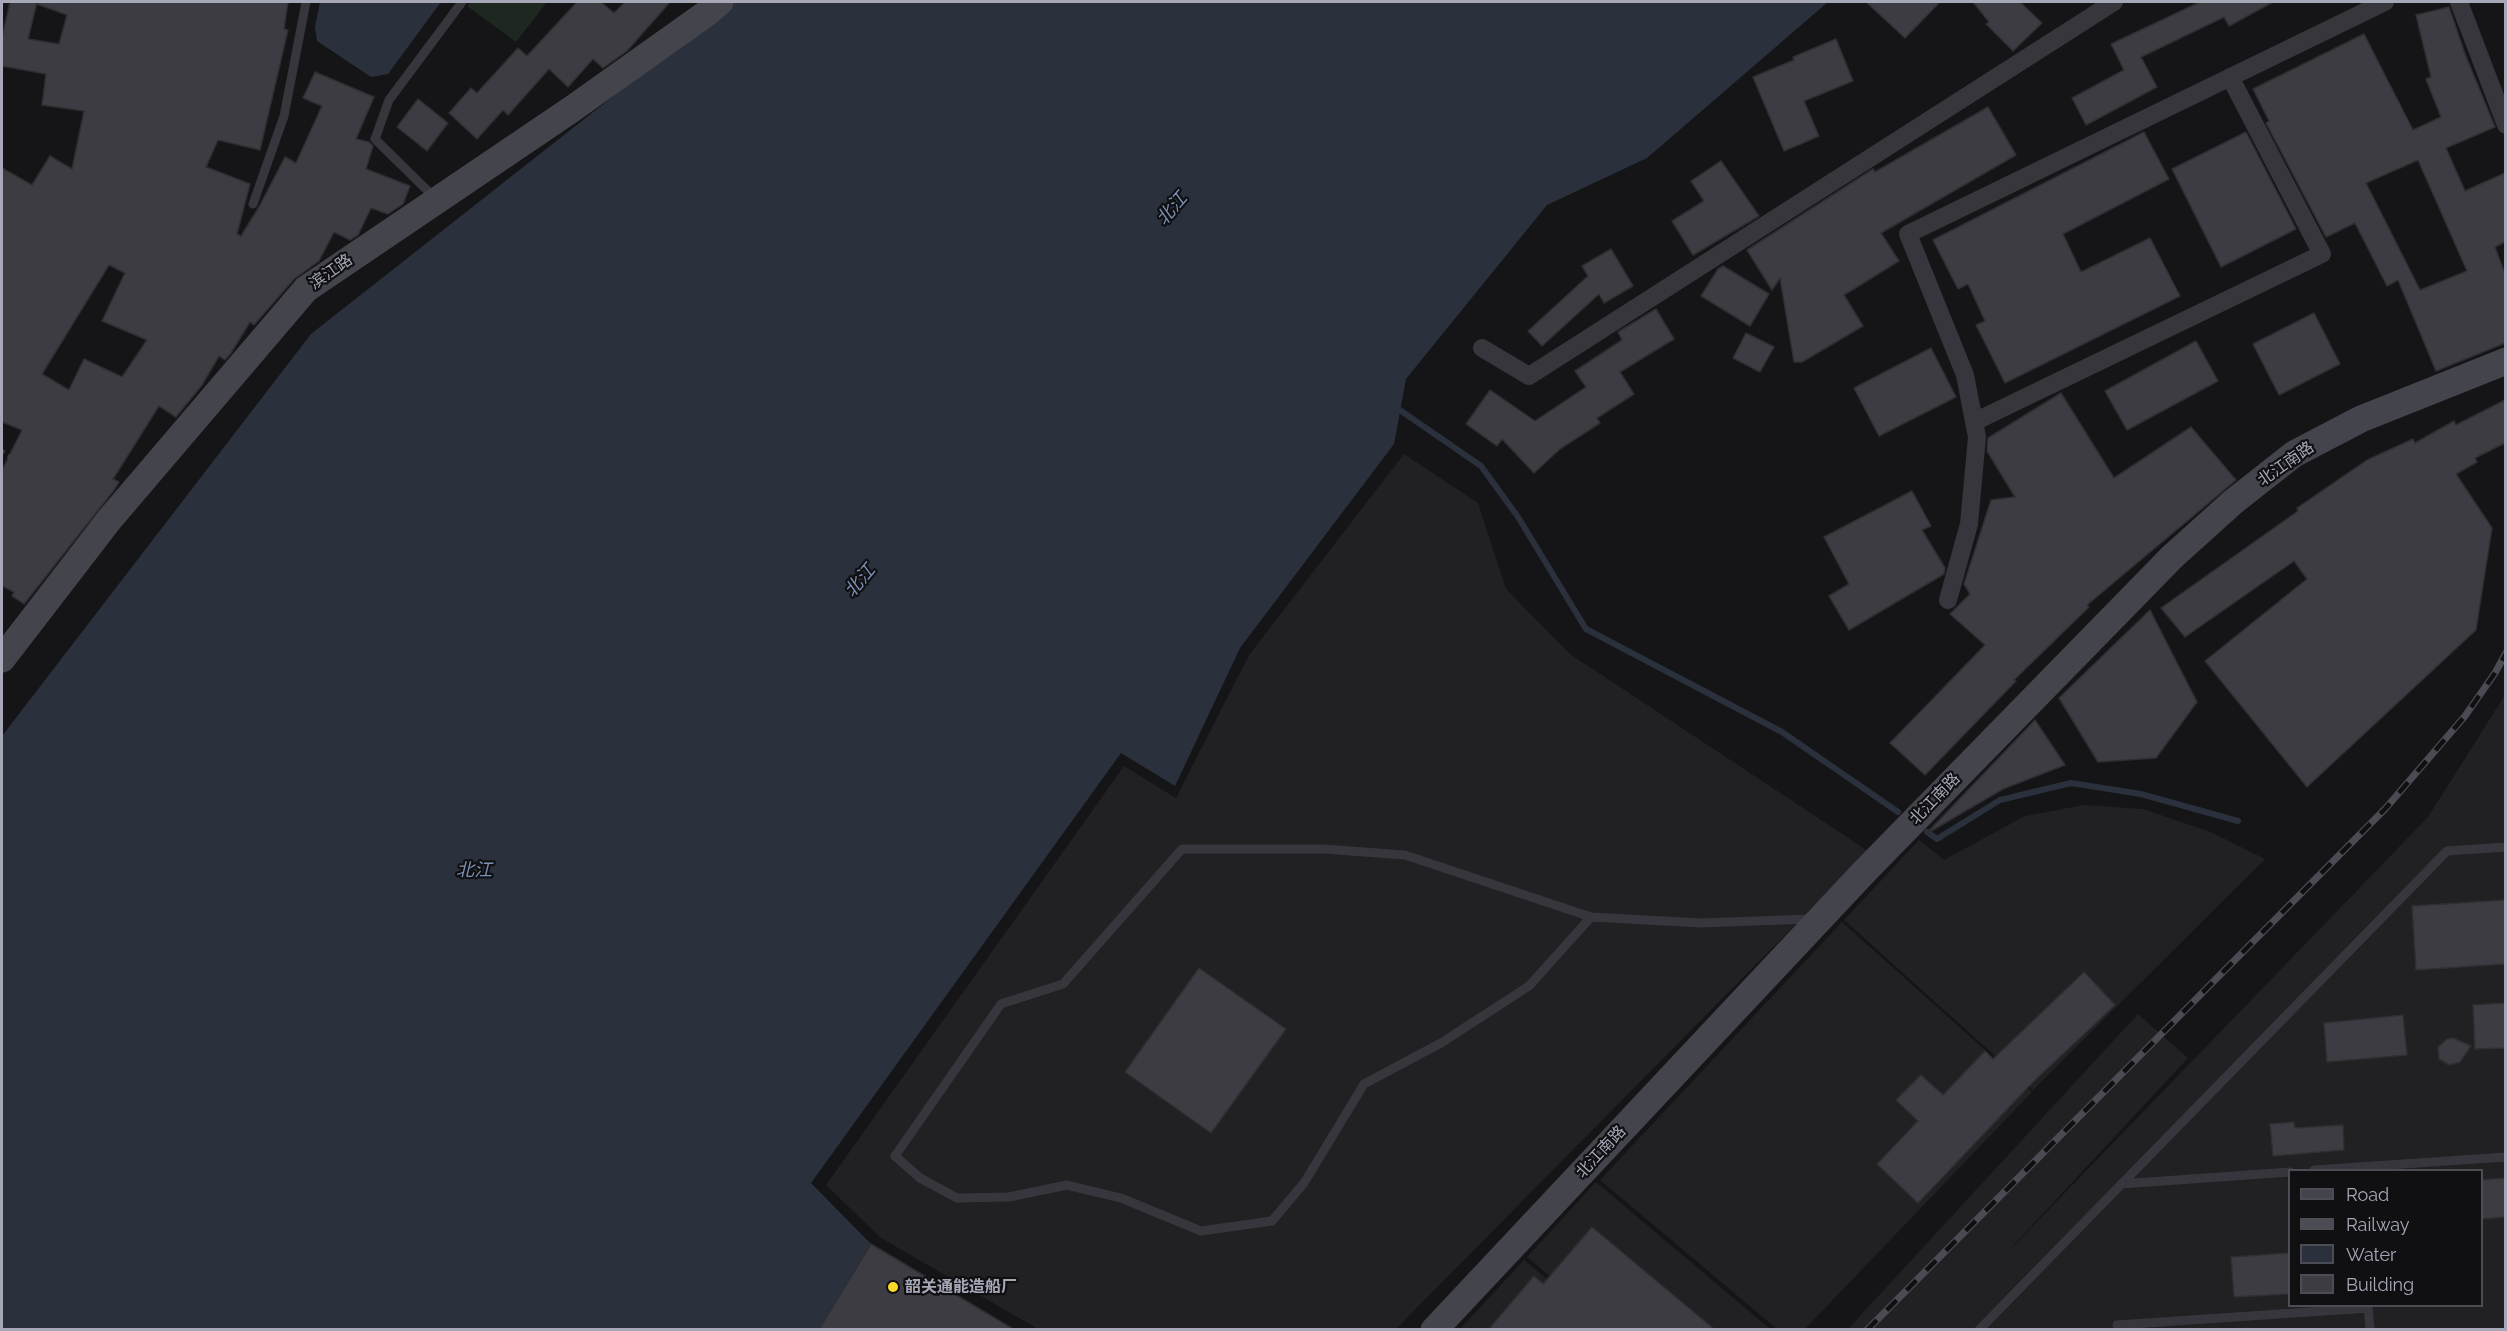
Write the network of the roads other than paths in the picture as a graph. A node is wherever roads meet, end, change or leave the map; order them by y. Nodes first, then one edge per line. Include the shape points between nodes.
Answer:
1 (306, 2) edge
2 (462, 2) edge
3 (720, 2) edge
4 (2114, 2) edge
5 (2385, 2) edge
6 (2459, 2) edge
7 (2230, 77) junction
8 (2505, 125) edge
9 (437, 200) junction
10 (253, 204) dead end
11 (1482, 348) dead end
12 (2505, 361) edge
13 (1974, 422) junction
14 (1948, 600) dead end
15 (2, 658) edge
16 (2505, 847) edge
17 (1591, 917) junction
18 (1821, 918) junction
19 (2505, 1157) edge
20 (2360, 1169) edge
21 (2288, 1172) edge
22 (2121, 1184) junction
23 (2368, 1307) edge
24 (1434, 1329) edge
25 (1979, 1329) edge
26 (2118, 1329) edge
27 (2370, 1329) edge

1 - 10 lane via 284,116
2 - 9 lane via 389,100 375,139
3 - 9 street, 滨江路
4 - 11 street via 1529,376
5 - 7 street
6 - 8 street
7 - 13 street via 1908,234 1965,375
7 - 13 street via 2322,254
9 - 15 street, 滨江路 via 306,289 109,520
12 - 18 street, 北江南路 via 2352,424 2294,454 2233,502 2164,565
13 - 14 street via 1977,437 1969,524
16 - 22 lane via 2447,851
17 - 17 lane via 1529,986 1441,1042 1364,1084 1304,1183 1272,1221 1201,1231 1121,1198 1067,1185 1008,1197 957,1198 920,1178 895,1156 1001,1005 1063,984 1182,849 1323,849 1405,855
17 - 18 lane via 1700,923
18 - 24 street, 北江南路
19 - 20 lane
21 - 22 lane
22 - 25 lane
23 - 26 lane via 2117,1324
23 - 27 lane

